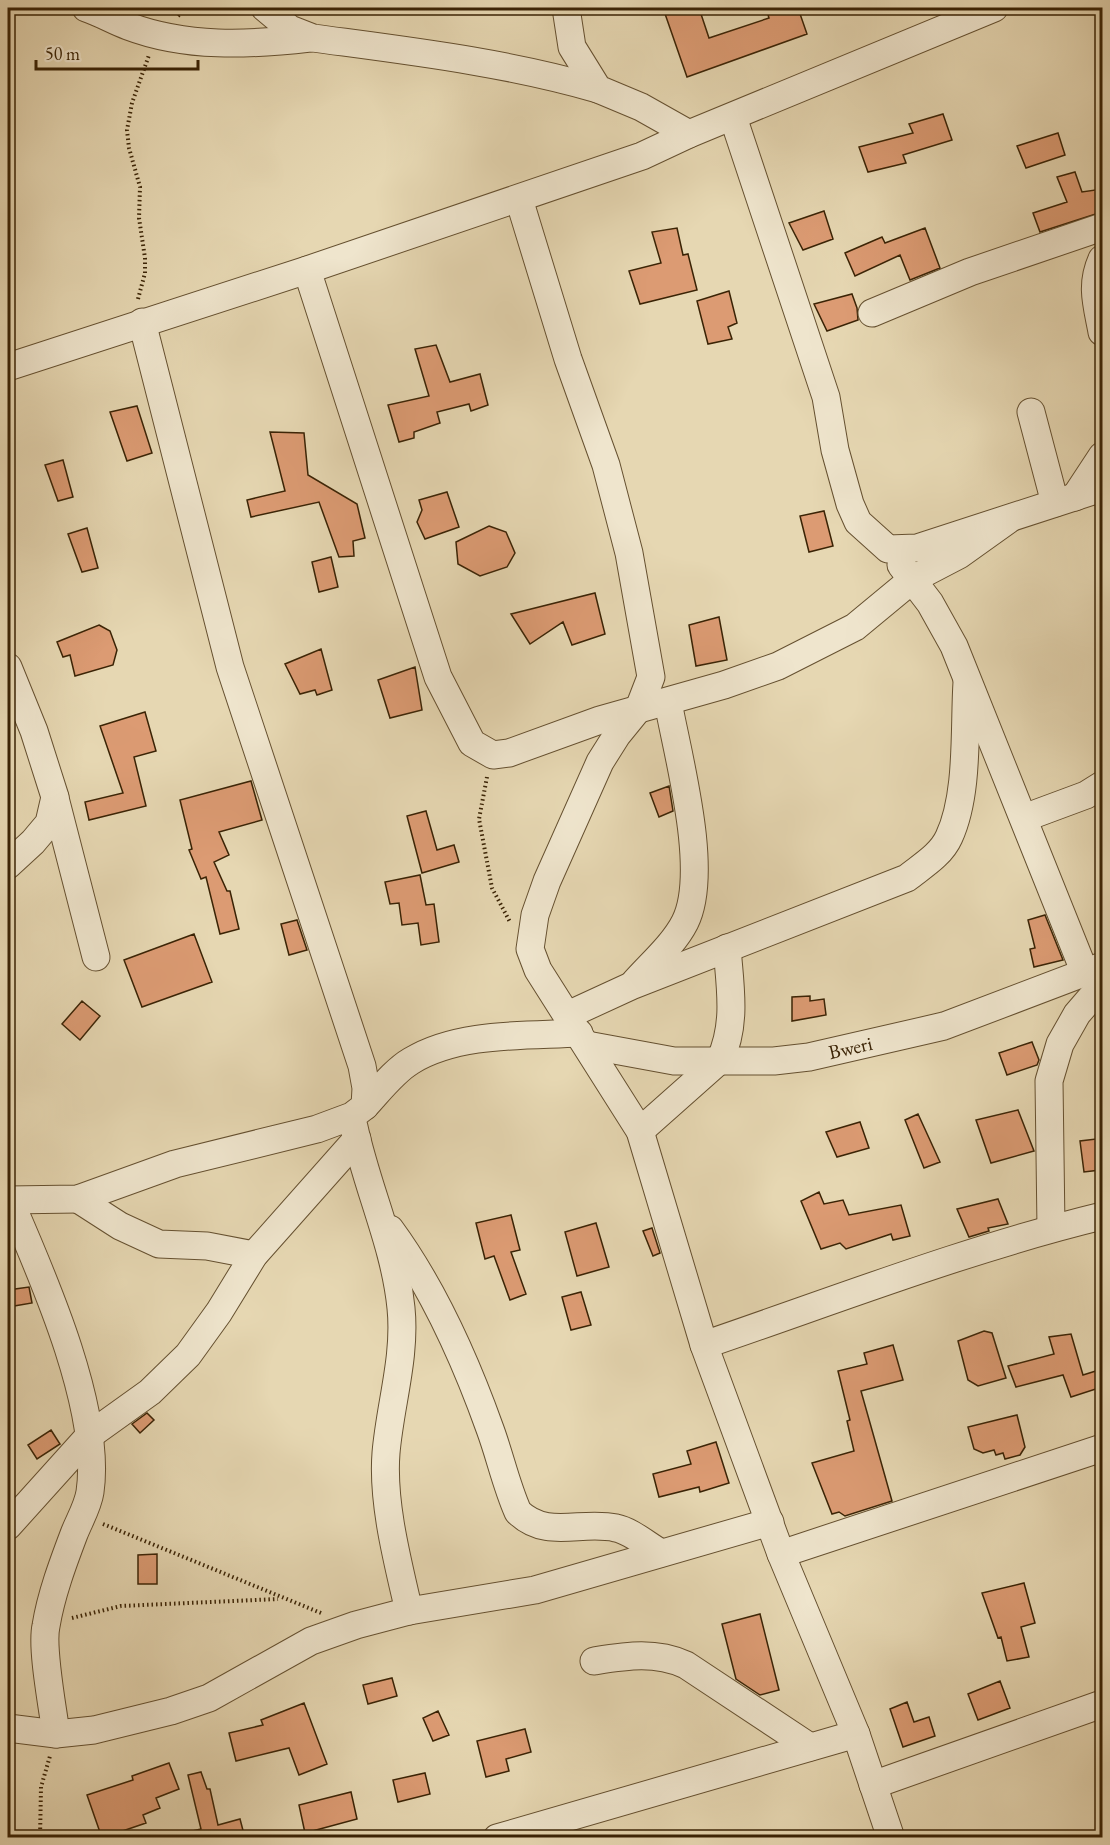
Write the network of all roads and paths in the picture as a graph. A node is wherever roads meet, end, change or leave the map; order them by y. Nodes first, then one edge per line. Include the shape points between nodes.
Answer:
1 (86, 8) edge
2 (186, 8) edge
3 (265, 8) edge
4 (567, 8) edge
5 (994, 8) edge
6 (1098, 8) edge
7 (1102, 11) edge
8 (160, 35) junction
9 (313, 38) junction
10 (598, 89) junction
11 (733, 117) junction
12 (689, 134) junction
13 (519, 199) junction
14 (1102, 227) edge
15 (1102, 259) edge
16 (308, 270) junction
17 (872, 313) dead end
18 (136, 324) junction
19 (1102, 332) edge
20 (8, 368) edge
21 (1031, 412) dead end
22 (1102, 456) edge
23 (1102, 488) edge
24 (1065, 500) junction
25 (1008, 520) junction
26 (888, 549) junction
27 (913, 579) junction
28 (8, 667) edge
29 (967, 682) junction
30 (668, 702) junction
31 (639, 708) junction
32 (493, 755) junction
33 (1102, 785) edge
34 (55, 797) junction
35 (1024, 818) junction
36 (8, 865) edge
37 (727, 948) junction
38 (530, 949) junction
39 (96, 957) dead end
40 (1097, 975) edge
41 (631, 986) junction
42 (578, 1031) junction
43 (720, 1060) junction
44 (358, 1120) junction
45 (639, 1131) junction
46 (78, 1199) junction
47 (9, 1201) edge
48 (379, 1213) junction
49 (1102, 1216) edge
50 (1051, 1228) junction
51 (254, 1255) junction
52 (704, 1345) junction
53 (90, 1435) junction
54 (1102, 1448) edge
55 (82, 1515) junction
56 (770, 1522) junction
57 (8, 1526) edge
58 (661, 1553) junction
59 (781, 1554) junction
60 (282, 1599) junction
61 (409, 1611) junction
62 (356, 1625) junction
63 (45, 1628) junction
64 (594, 1661) dead end
65 (1102, 1704) edge
66 (8, 1728) edge
67 (56, 1734) junction
68 (856, 1734) junction
69 (810, 1747) junction
70 (873, 1785) junction
71 (40, 1838) edge
72 (497, 1838) edge
73 (891, 1838) edge

1 - 8 street
2 - 8 path
3 - 9 street via 290,29
4 - 10 street via 572,47
5 - 11 street
6 - 7 path
8 - 9 street via 216,43
8 - 18 path via 129,115 129,148 140,187 145,273
9 - 10 street via 480,61
10 - 12 street
11 - 12 street
11 - 26 street via 826,397 850,504 858,522
12 - 13 street via 642,156
13 - 16 street
13 - 31 street via 568,359 606,465 629,553 651,677
14 - 17 street via 970,272
15 - 19 street via 1094,282
16 - 18 street
16 - 32 street via 438,677 472,743
18 - 20 street
18 - 44 street via 230,667 362,1066 366,1088
21 - 24 street
22 - 24 street
23 - 24 street
24 - 25 street
25 - 26 street via 916,548
25 - 27 street via 959,555
26 - 27 street
27 - 29 street via 948,636
27 - 30 street via 855,627 823,644 778,666
28 - 34 street
29 - 35 street
29 - 37 street via 960,800 949,838 935,857 906,878
30 - 31 street
30 - 41 street via 690,817 694,870 691,905 685,923
31 - 32 street via 519,750
31 - 38 street via 617,735 588,787 535,915
32 - 38 path via 479,819 485,856 492,888
33 - 35 street
34 - 36 street via 49,823
34 - 39 street
35 - 40 street
37 - 41 street
37 - 43 street via 732,1018
38 - 42 street via 538,969
40 - 43 street, Bweri via 944,1026 872,1044 774,1061
40 - 50 street via 1060,1044 1049,1080
41 - 42 street
42 - 43 street, Bweri via 632,1056 674,1061
42 - 44 street via 472,1041 435,1050 410,1061
42 - 45 street
43 - 45 street
44 - 46 street via 175,1164
44 - 48 street
44 - 51 street
45 - 52 street
46 - 47 street
46 - 51 street via 120,1226 159,1244 207,1246
47 - 53 street via 45,1283 73,1367
48 - 58 street via 410,1256 443,1317 491,1431 518,1512 539,1526 617,1528
48 - 61 street via 401,1308 399,1362 386,1455 398,1563
49 - 50 street
50 - 52 street
51 - 53 street via 188,1355 150,1392
52 - 56 street
53 - 55 street via 90,1495
53 - 57 street
54 - 59 street
55 - 60 path
55 - 63 street
56 - 58 street
56 - 59 street
58 - 61 street via 535,1590
59 - 68 street
60 - 62 path
60 - 63 path via 121,1606 89,1612
61 - 62 street
62 - 67 street via 311,1641 209,1698 94,1730
63 - 67 street
64 - 69 street via 638,1655 671,1658
65 - 70 street
66 - 67 street
67 - 71 path via 41,1787
68 - 69 street
68 - 70 street
69 - 72 street
70 - 73 street

